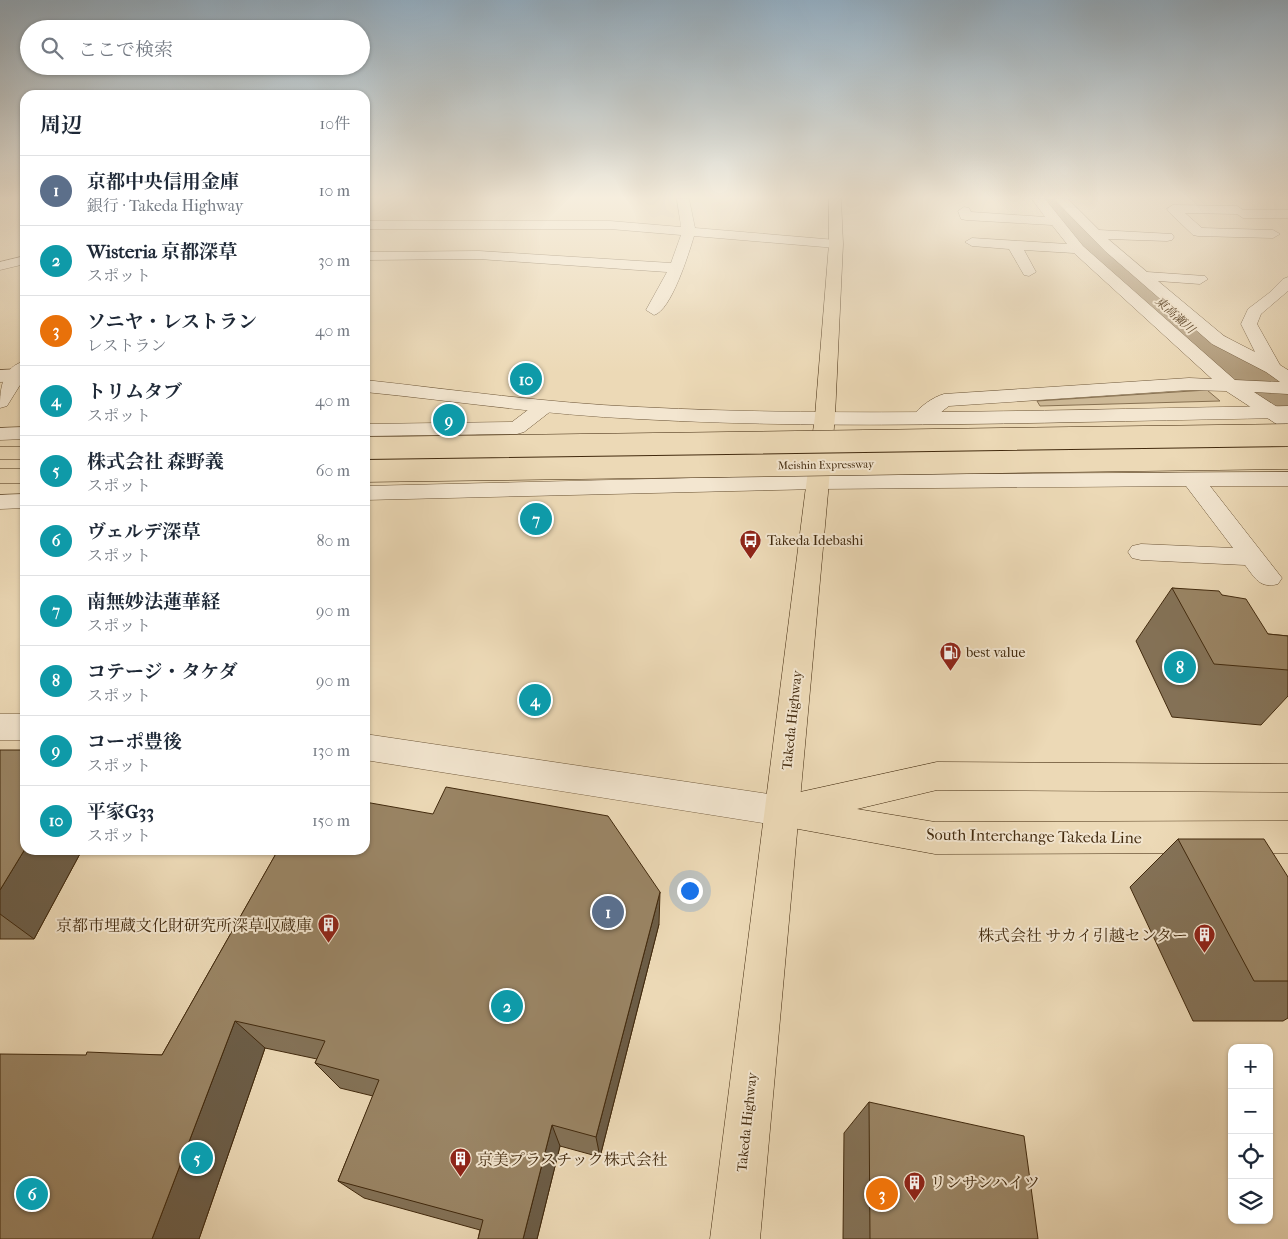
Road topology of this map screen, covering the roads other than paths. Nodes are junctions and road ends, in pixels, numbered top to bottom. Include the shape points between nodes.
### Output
1 (493, 257) edge
2 (681, 257) edge
3 (835, 257) edge
4 (1020, 257) edge
5 (1088, 257) edge
6 (1121, 257) edge
7 (20, 261) edge
8 (0, 266) edge
9 (677, 268) junction
10 (1028, 272) dead end
11 (1144, 276) junction
12 (1200, 279) dead end
13 (1288, 282) edge
14 (1122, 287) junction
15 (1157, 287) junction
16 (654, 310) dead end
17 (1273, 368) junction
18 (16, 373) edge
19 (1288, 379) edge
20 (1228, 384) junction
21 (370, 387) edge
22 (1288, 388) edge
23 (0, 402) edge
24 (544, 407) junction
25 (1283, 415) edge
26 (825, 416) junction
27 (923, 416) junction
28 (370, 430) edge
29 (0, 434) edge
30 (20, 434) edge
31 (1288, 435) edge
32 (370, 448) edge
33 (0, 453) edge
34 (20, 453) edge
35 (1288, 458) edge
36 (370, 471) edge
37 (0, 476) edge
38 (20, 476) edge
39 (1288, 479) edge
40 (1193, 480) junction
41 (818, 482) junction
42 (370, 493) edge
43 (20, 501) edge
44 (0, 502) edge
45 (1161, 530) dead end
46 (1141, 552) dead end
47 (1177, 553) junction
48 (1253, 557) junction
49 (1269, 578) dead end
50 (0, 727) edge
51 (20, 727) edge
52 (370, 748) edge
53 (1288, 778) edge
54 (782, 811) junction
55 (1288, 837) edge
56 (735, 1239) edge

1 - 9 street
2 - 9 street
3 - 26 main road, Takeda Highway
4 - 10 street
5 - 14 street
6 - 11 street
7 - 8 street
9 - 16 street
11 - 12 street
11 - 15 street
13 - 17 street via 1254,312 1249,324
14 - 15 street
14 - 20 street
15 - 17 street via 1218,340
17 - 19 street
18 - 23 street
20 - 22 street
20 - 25 street
20 - 27 street via 944,400
21 - 24 street
24 - 26 street via 674,415
24 - 28 street via 517,428
25 - 27 street
26 - 27 street
26 - 41 main road, Takeda Highway
29 - 30 street
31 - 32 main road, Meishin Expressway, bridge
33 - 34 main road
35 - 36 main road, Meishin Expressway, bridge
37 - 38 main road
39 - 40 street
40 - 41 street
40 - 48 street
41 - 42 street
41 - 54 main road, Takeda Highway
43 - 44 street
45 - 47 street
46 - 47 street
47 - 48 street
48 - 49 street
50 - 51 street
52 - 54 street
53 - 54 main road via 937,776
54 - 55 main road, South Interchange Takeda Line via 936,838
54 - 56 main road, Takeda Highway

